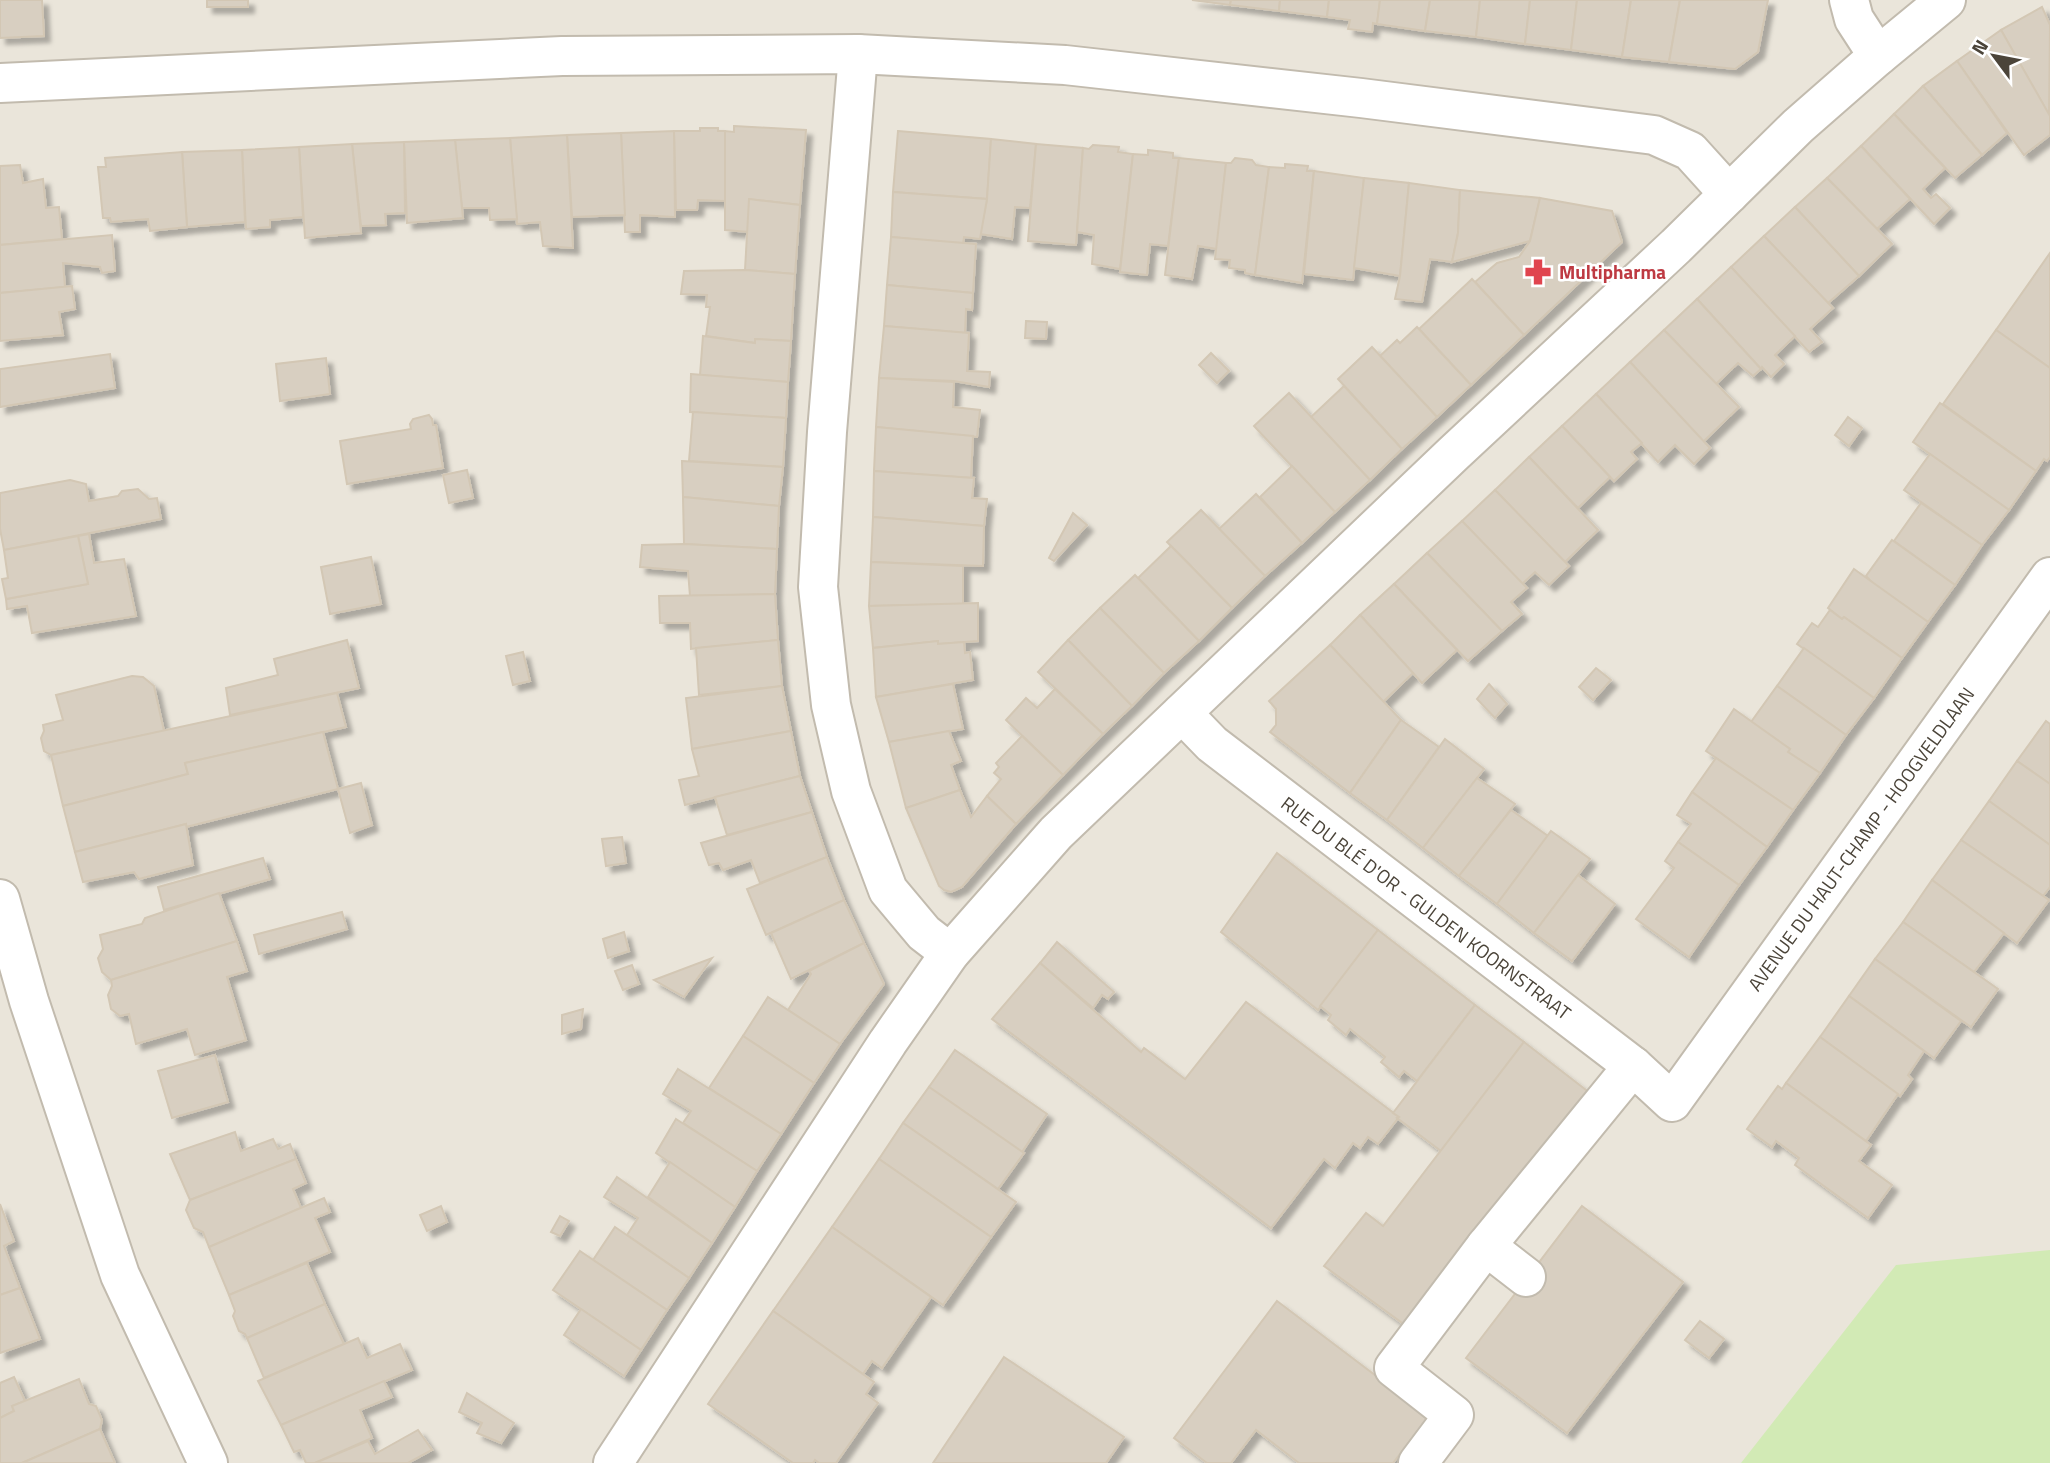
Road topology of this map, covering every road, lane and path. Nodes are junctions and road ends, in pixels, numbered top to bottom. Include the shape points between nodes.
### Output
1 (1849, 0) edge
2 (1947, 0) edge
3 (858, 54) junction
4 (1878, 56) junction
5 (0, 83) edge
6 (1729, 194) junction
7 (2050, 577) edge
8 (1182, 713) junction
9 (0, 899) edge
10 (950, 954) junction
11 (1633, 1066) junction
12 (1672, 1102) joint
13 (1486, 1246) junction
14 (1526, 1277) dead end
15 (208, 1463) edge
16 (613, 1463) edge
17 (1418, 1463) edge

1 - 4 street via 1854,19
2 - 4 street
3 - 5 street via 562,56
3 - 6 street via 1065,65 1654,135 1690,151
3 - 10 street via 818,587 831,705 851,791 888,890 924,933
4 - 6 street
6 - 8 street
7 - 12 street, AVENUE DU HAUT-CHAMP - HOOGVELDLAAN
8 - 10 street via 1056,833
8 - 11 street, RUE DU BLÉ D'OR - GULDEN KOORNSTRAAT via 1212,744
9 - 15 street via 29,1002 120,1275
10 - 16 street
11 - 12 street, RUE DU BLÉ D'OR - GULDEN KOORNSTRAAT
11 - 13 street
13 - 14 street
13 - 17 street via 1394,1368 1454,1415

